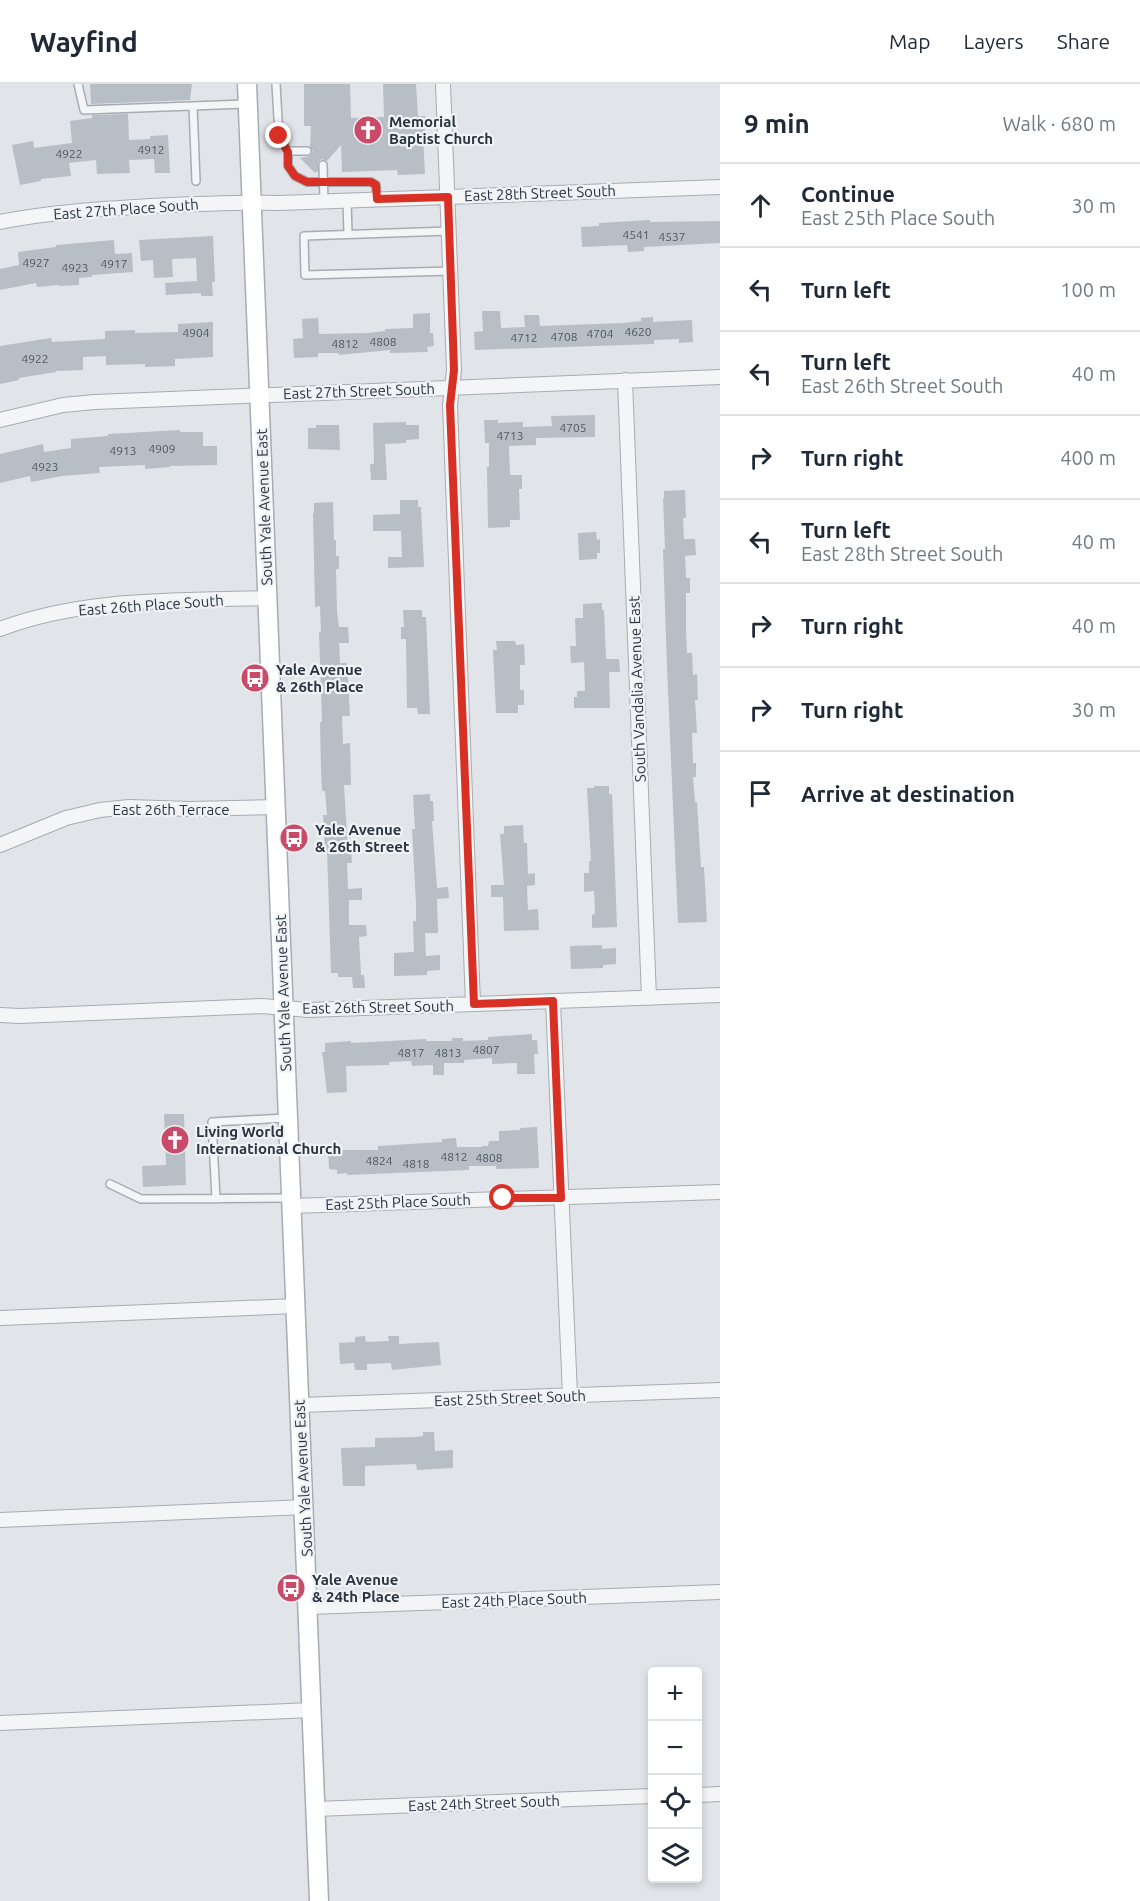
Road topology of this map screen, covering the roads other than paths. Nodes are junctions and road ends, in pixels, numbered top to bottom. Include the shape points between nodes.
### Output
1 (78, 84) edge
2 (247, 84) edge
3 (276, 84) edge
4 (443, 84) edge
5 (248, 104) junction
6 (193, 106) junction
7 (307, 151) dead end
8 (288, 152) junction
9 (323, 165) dead end
10 (196, 181) dead end
11 (324, 183) junction
12 (720, 187) edge
13 (448, 197) junction
14 (377, 199) junction
15 (347, 201) junction
16 (324, 202) junction
17 (252, 203) junction
18 (0, 222) edge
19 (449, 231) junction
20 (348, 234) junction
21 (451, 270) junction
22 (720, 377) edge
23 (625, 380) junction
24 (452, 388) junction
25 (259, 394) junction
26 (0, 420) edge
27 (268, 598) junction
28 (0, 629) edge
29 (276, 807) junction
30 (0, 845) edge
31 (720, 995) edge
32 (650, 998) junction
33 (553, 1001) junction
34 (474, 1004) junction
35 (284, 1008) junction
36 (0, 1015) edge
37 (288, 1118) junction
38 (110, 1184) dead end
39 (720, 1192) edge
40 (561, 1198) junction
41 (216, 1199) junction
42 (291, 1202) junction
43 (296, 1306) junction
44 (0, 1318) edge
45 (720, 1390) edge
46 (570, 1395) junction
47 (300, 1405) junction
48 (305, 1507) junction
49 (0, 1521) edge
50 (720, 1592) edge
51 (309, 1607) junction
52 (312, 1710) junction
53 (0, 1723) edge
54 (720, 1794) edge
55 (702, 1795) edge
56 (648, 1797) edge
57 (316, 1809) junction
58 (320, 1901) edge

1 - 6 lane via 84,110
2 - 5 main road, South Yale Avenue East
3 - 8 lane via 279,136
4 - 13 street
5 - 6 lane
5 - 17 main road, South Yale Avenue East
6 - 10 lane
7 - 8 lane
8 - 11 lane via 288,166 295,176 307,182
9 - 11 lane
11 - 14 lane via 371,182 376,185
11 - 16 lane
12 - 13 street, East 28th Street South
13 - 14 street, East 28th Street South
13 - 19 street
14 - 15 street, East 28th Street South
15 - 16 street, East 28th Street South
15 - 20 lane
16 - 17 street, East 28th Street South
17 - 18 street, East 27th Place South via 87,209
17 - 25 main road, South Yale Avenue East
19 - 20 lane
19 - 21 street
20 - 21 lane via 304,236 305,275
21 - 24 street
22 - 23 street, East 27th Street South
23 - 24 street, East 27th Street South
23 - 32 street, South Vandalia Avenue East
24 - 25 street, East 27th Street South
24 - 34 street
25 - 26 street, East 27th Street South via 63,405
25 - 27 main road, South Yale Avenue East
27 - 28 street, East 26th Place South via 105,605 64,611
27 - 29 main road, South Yale Avenue East
29 - 30 street, East 26th Terrace via 100,810 66,818
29 - 35 main road, South Yale Avenue East
31 - 32 street, East 26th Street South
32 - 33 street, East 26th Street South
33 - 34 street, East 26th Street South
33 - 40 street
34 - 35 street, East 26th Street South
35 - 36 street, East 26th Street South
35 - 37 main road, South Yale Avenue East
37 - 41 lane via 212,1122
37 - 42 main road, South Yale Avenue East
38 - 41 lane via 141,1199
39 - 40 street, East 25th Place South
40 - 42 street, East 25th Place South
40 - 46 street
41 - 42 lane
42 - 43 main road, South Yale Avenue East
43 - 44 street
43 - 47 main road, South Yale Avenue East
45 - 46 street, East 25th Street South
46 - 47 street, East 25th Street South
47 - 48 main road, South Yale Avenue East
48 - 49 street
48 - 51 main road, South Yale Avenue East
50 - 51 street, East 24th Place South
51 - 52 main road, South Yale Avenue East
52 - 53 street
52 - 57 main road, South Yale Avenue East
54 - 55 street
56 - 57 street, East 24th Street South
57 - 58 main road, South Yale Avenue East

